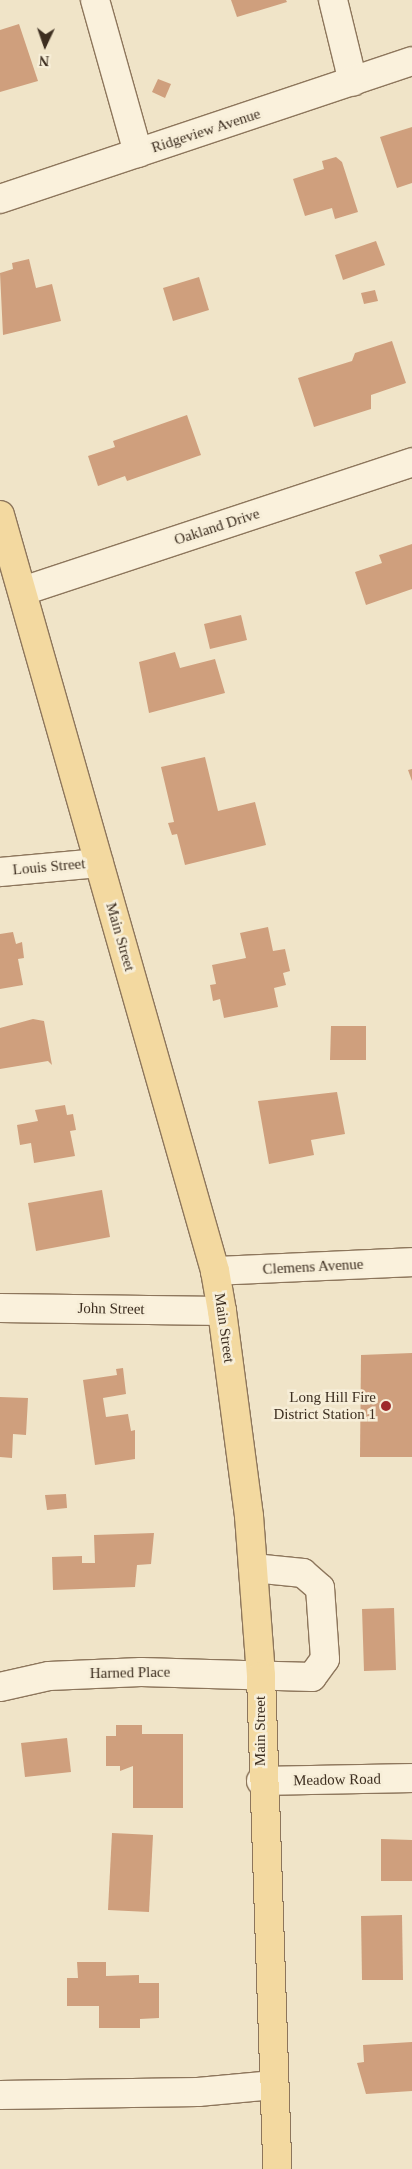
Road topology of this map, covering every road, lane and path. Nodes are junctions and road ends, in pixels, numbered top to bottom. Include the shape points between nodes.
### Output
1 (95, 0) edge
2 (333, 0) edge
3 (412, 61) edge
4 (354, 82) junction
5 (138, 153) junction
6 (0, 199) edge
7 (412, 462) edge
8 (0, 515) edge
9 (23, 591) junction
10 (99, 863) junction
11 (0, 872) edge
12 (412, 1262) edge
13 (215, 1271) junction
14 (0, 1308) edge
15 (222, 1311) junction
16 (253, 1568) junction
17 (261, 1676) junction
18 (0, 1687) edge
19 (412, 1778) edge
20 (261, 1781) junction
21 (274, 2085) junction
22 (0, 2095) edge
23 (277, 2169) edge

1 - 5 street
2 - 4 street
3 - 4 street, Ridgeview Avenue
4 - 5 street, Ridgeview Avenue
5 - 6 street, Ridgeview Avenue
7 - 9 street, Oakland Drive
8 - 9 main road, Main Street
9 - 10 main road, Main Street
10 - 11 street, Louis Street
10 - 13 main road, Main Street
12 - 13 street, Clemens Avenue
13 - 15 main road, Main Street
14 - 15 street, John Street
15 - 16 main road, Main Street
16 - 17 main road, Main Street
16 - 17 street, Harned Place via 303,1573 320,1588 325,1659 312,1677
17 - 18 street, Harned Place via 141,1672 48,1676
17 - 20 main road, Main Street
19 - 20 street, Meadow Road
20 - 21 main road, Main Street
21 - 22 street via 198,2092
21 - 23 main road, Main Street

